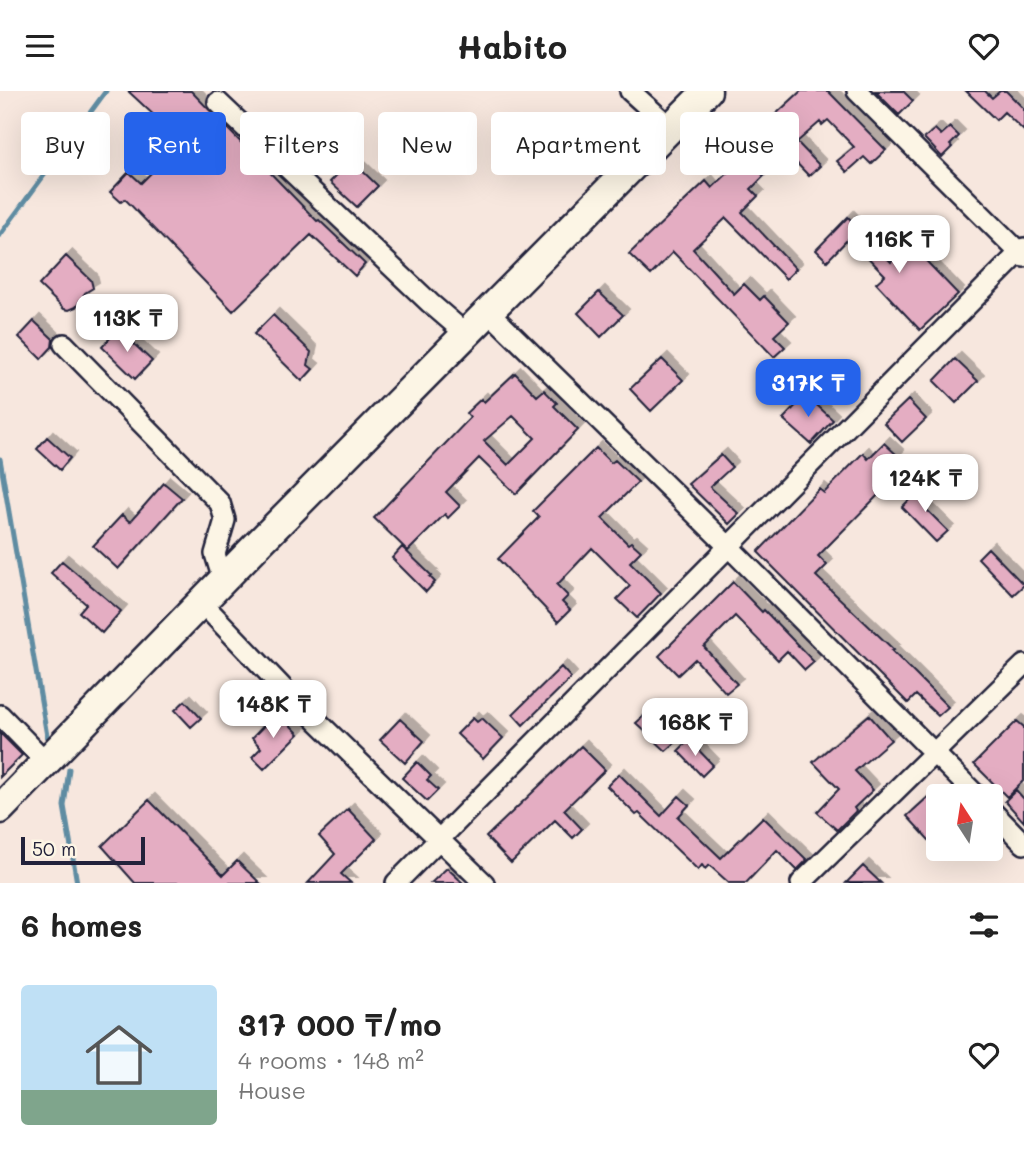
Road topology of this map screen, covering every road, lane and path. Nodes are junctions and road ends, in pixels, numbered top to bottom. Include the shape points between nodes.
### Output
1 (630, 91) edge
2 (707, 91) edge
3 (857, 91) edge
4 (218, 102) dead end
5 (670, 127) junction
6 (1022, 253) edge
7 (488, 310) junction
8 (466, 334) junction
9 (64, 345) dead end
10 (729, 547) junction
11 (223, 580) junction
12 (202, 603) junction
13 (1024, 665) edge
14 (0, 715) edge
15 (933, 753) junction
16 (46, 762) junction
17 (965, 784) edge
18 (0, 809) edge
19 (1003, 822) edge
20 (439, 839) junction
21 (1024, 844) edge
22 (396, 883) edge
23 (484, 883) edge
24 (801, 883) edge

1 - 5 street
2 - 5 main road
3 - 6 street
4 - 8 street
5 - 7 main road
6 - 10 street
7 - 8 main road
7 - 10 street
8 - 11 main road
9 - 11 street via 220,503 225,520 215,554
10 - 15 street
10 - 20 street
11 - 12 main road
12 - 16 main road
12 - 20 street
13 - 15 street
14 - 16 street
15 - 17 street
15 - 24 street
16 - 18 main road
19 - 21 street
20 - 22 street
20 - 23 street

